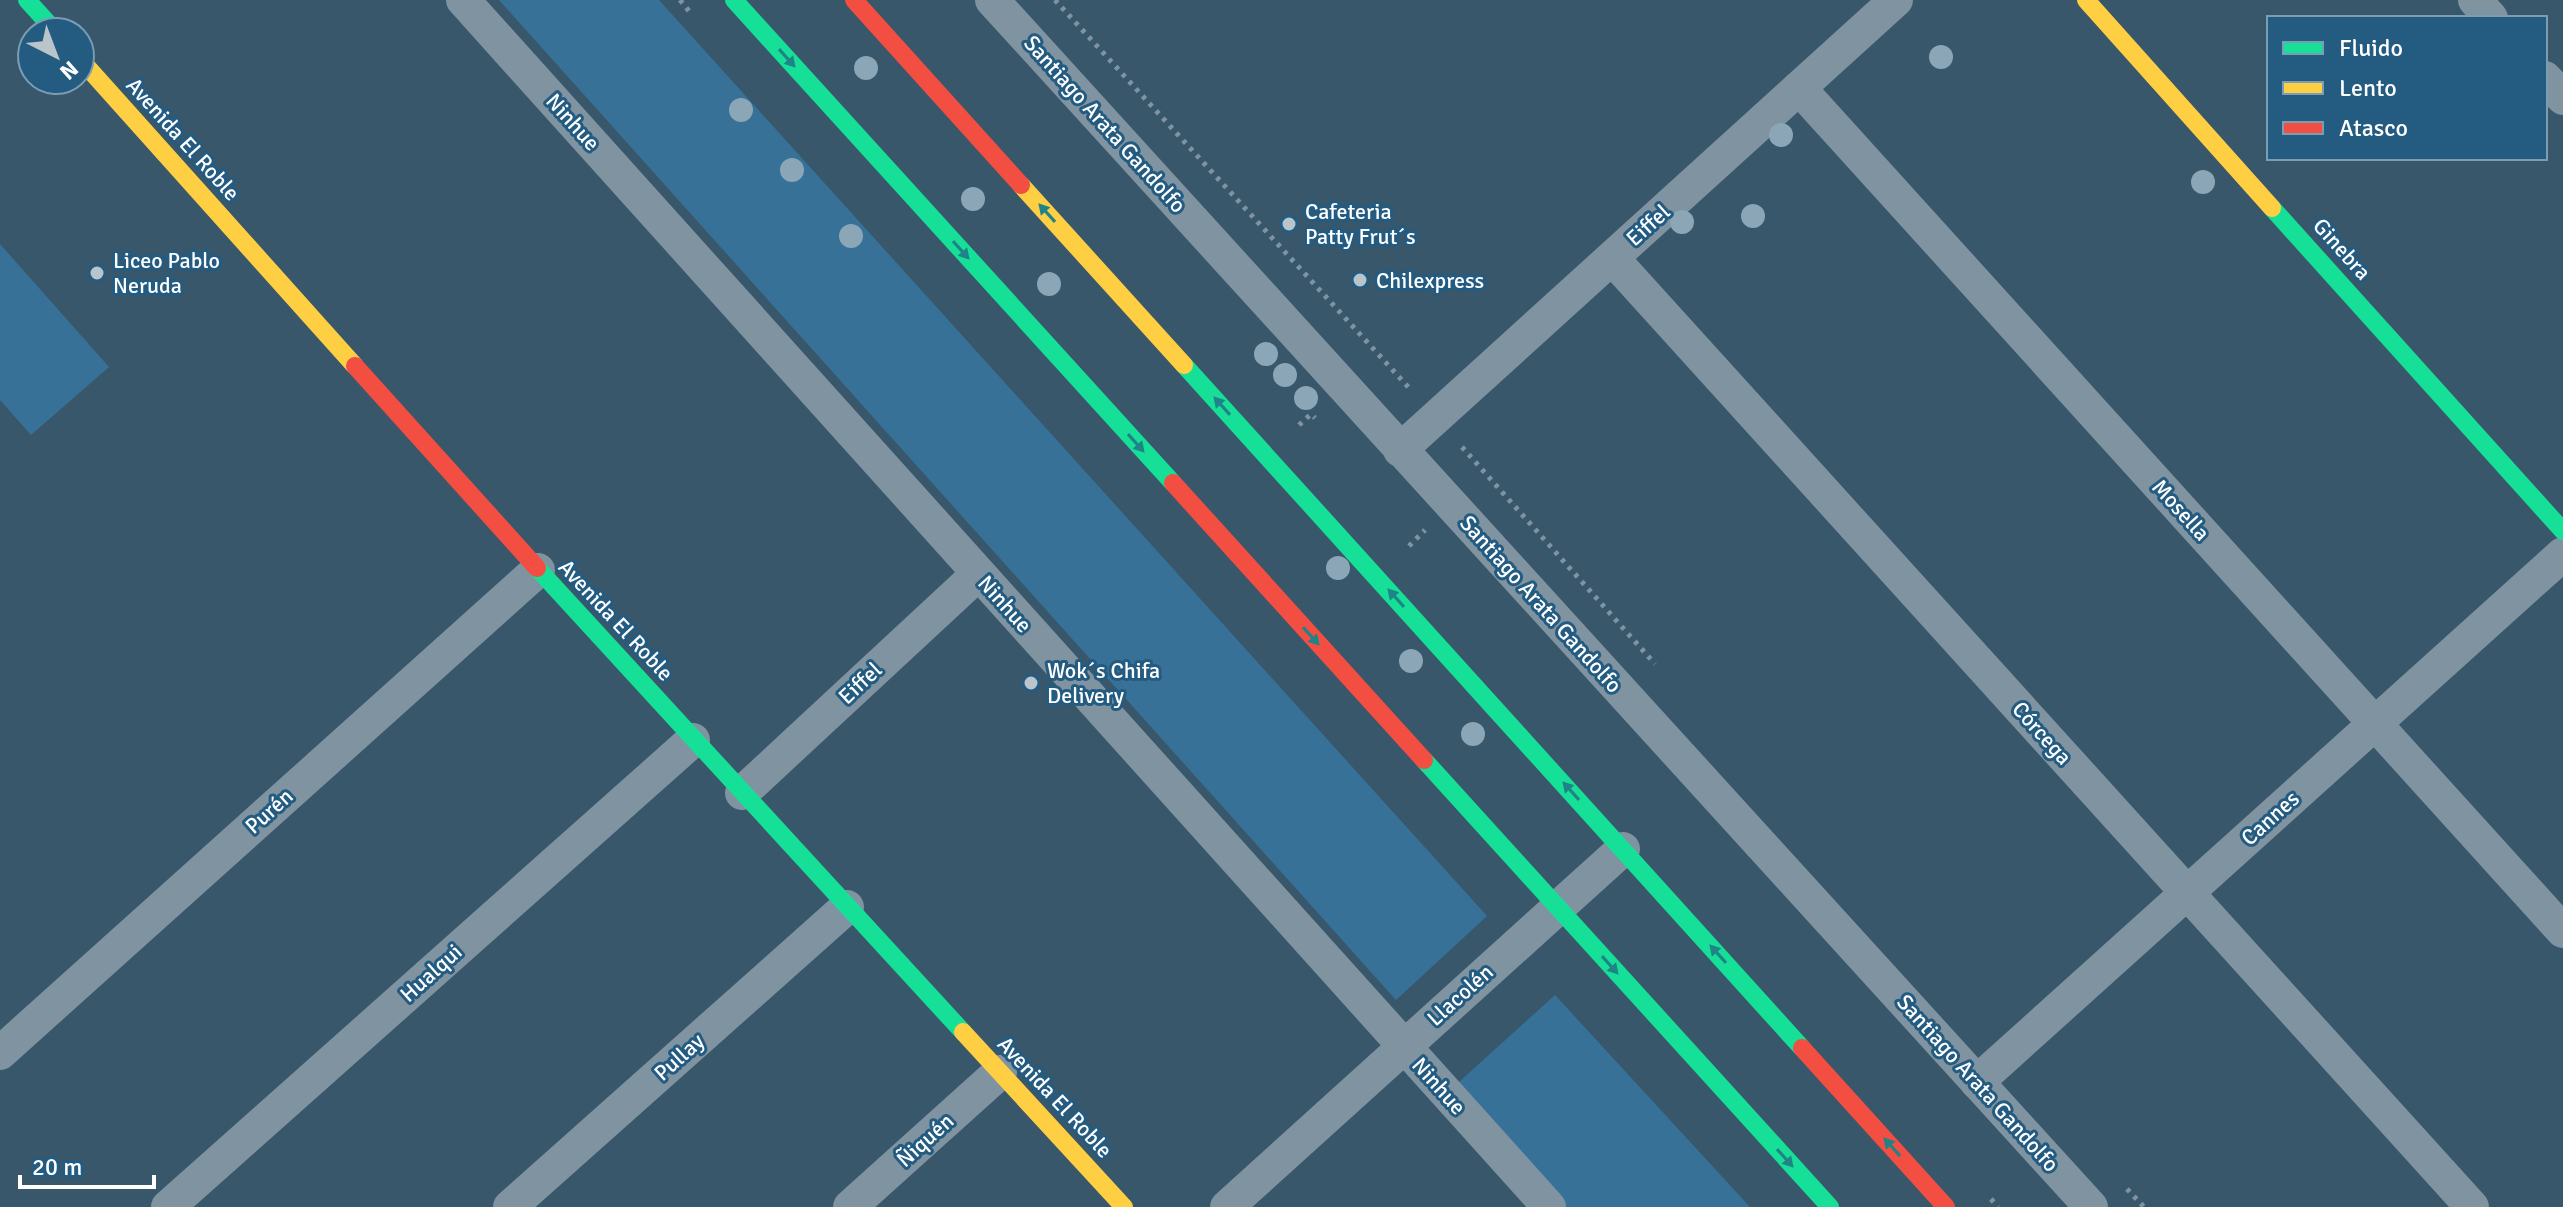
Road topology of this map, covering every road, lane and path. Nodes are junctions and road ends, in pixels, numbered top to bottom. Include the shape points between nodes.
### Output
1 (27, 0) edge
2 (463, 0) edge
3 (734, 0) edge
4 (854, 0) edge
5 (992, 0) edge
6 (1896, 0) edge
7 (2086, 0) edge
8 (2475, 0) edge
9 (42, 16) edge
10 (2489, 16) edge
11 (96, 77) edge
12 (2547, 80) edge
13 (1799, 88) junction
14 (2563, 98) edge
15 (1612, 258) junction
16 (1400, 450) junction
17 (2563, 531) edge
18 (2563, 554) edge
19 (538, 570) junction
20 (978, 574) junction
21 (2374, 723) junction
22 (693, 740) junction
23 (742, 793) junction
24 (1623, 849) junction
25 (2187, 892) junction
26 (847, 907) junction
27 (1558, 908) junction
28 (2563, 931) edge
29 (1403, 1047) junction
30 (0, 1053) edge
31 (1000, 1072) junction
32 (1977, 1082) junction
33 (168, 1207) edge
34 (510, 1207) edge
35 (850, 1207) edge
36 (1124, 1207) edge
37 (1227, 1207) edge
38 (1549, 1207) edge
39 (1830, 1207) edge
40 (1946, 1207) edge
41 (2091, 1207) edge
42 (2472, 1207) edge

1 - 9 main road
2 - 20 street, Ninhue
3 -> 27 main road
24 -> 4 main road
5 - 16 street, Santiago Arata Gandolfo
6 - 13 street, Eiffel
7 - 17 main road, Ginebra
8 - 10 street
11 - 19 main road, Avenida El Roble
12 - 14 street
13 - 15 street, Eiffel
13 - 21 street, Mosella
15 - 16 street, Eiffel
15 - 25 street, Córcega
16 - 32 street, Santiago Arata Gandolfo
18 - 21 street, Cannes
19 - 22 main road, Avenida El Roble
19 - 30 street, Purén
20 - 23 street, Eiffel
20 - 29 street, Ninhue
21 - 25 street, Cannes
21 - 28 street, Mosella
22 - 23 main road, Avenida El Roble
22 - 33 street, Hualqui
23 - 26 main road, Avenida El Roble
24 - 27 street, Llacolén
40 -> 24 main road
25 - 32 street, Cannes
25 - 42 street, Córcega
26 - 31 main road, Avenida El Roble
26 - 34 street, Pullay
27 - 29 street, Llacolén
27 -> 39 main road
29 - 37 street, Llacolén
29 - 38 street, Ninhue
31 - 35 street, Ñiquén
31 - 36 main road, Avenida El Roble
32 - 41 street, Santiago Arata Gandolfo

